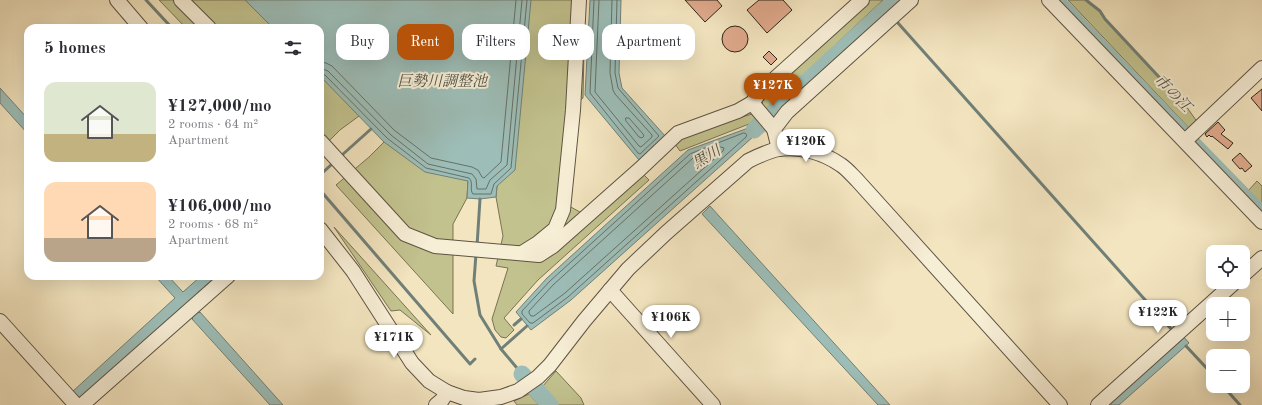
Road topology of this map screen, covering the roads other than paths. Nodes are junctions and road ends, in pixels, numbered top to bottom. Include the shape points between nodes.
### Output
1 (117, 0) edge
2 (181, 0) edge
3 (579, 0) edge
4 (862, 0) edge
5 (911, 0) edge
6 (1049, 0) edge
7 (138, 24) edge
8 (205, 24) edge
9 (1262, 68) edge
10 (752, 103) junction
11 (774, 129) junction
12 (1185, 141) junction
13 (324, 144) edge
14 (779, 149) junction
15 (1262, 222) edge
16 (324, 234) edge
17 (522, 253) junction
18 (1262, 258) edge
19 (1250, 269) edge
20 (224, 280) edge
21 (1227, 289) edge
22 (610, 290) junction
23 (0, 321) edge
24 (447, 392) junction
25 (75, 402) edge
26 (436, 405) edge
27 (713, 405) edge
28 (1060, 405) edge
29 (1098, 405) edge

1 - 7 street
2 - 8 street
3 - 17 street via 573,110 563,210 554,229
4 - 10 street via 843,12 760,92
5 - 11 street via 787,112
6 - 12 street
9 - 12 street
10 - 11 street
10 - 17 street via 738,111 678,133 553,246 538,255
11 - 14 street
12 - 15 street
13 - 17 street via 405,234 435,246
14 - 22 street via 748,161 666,233
14 - 28 street via 812,151 842,166
16 - 24 street via 353,271 412,363 429,381
18 - 19 street
20 - 25 street
21 - 29 street
22 - 24 street via 550,365 518,391 501,397 479,400
22 - 27 street
23 - 25 street
24 - 26 street

